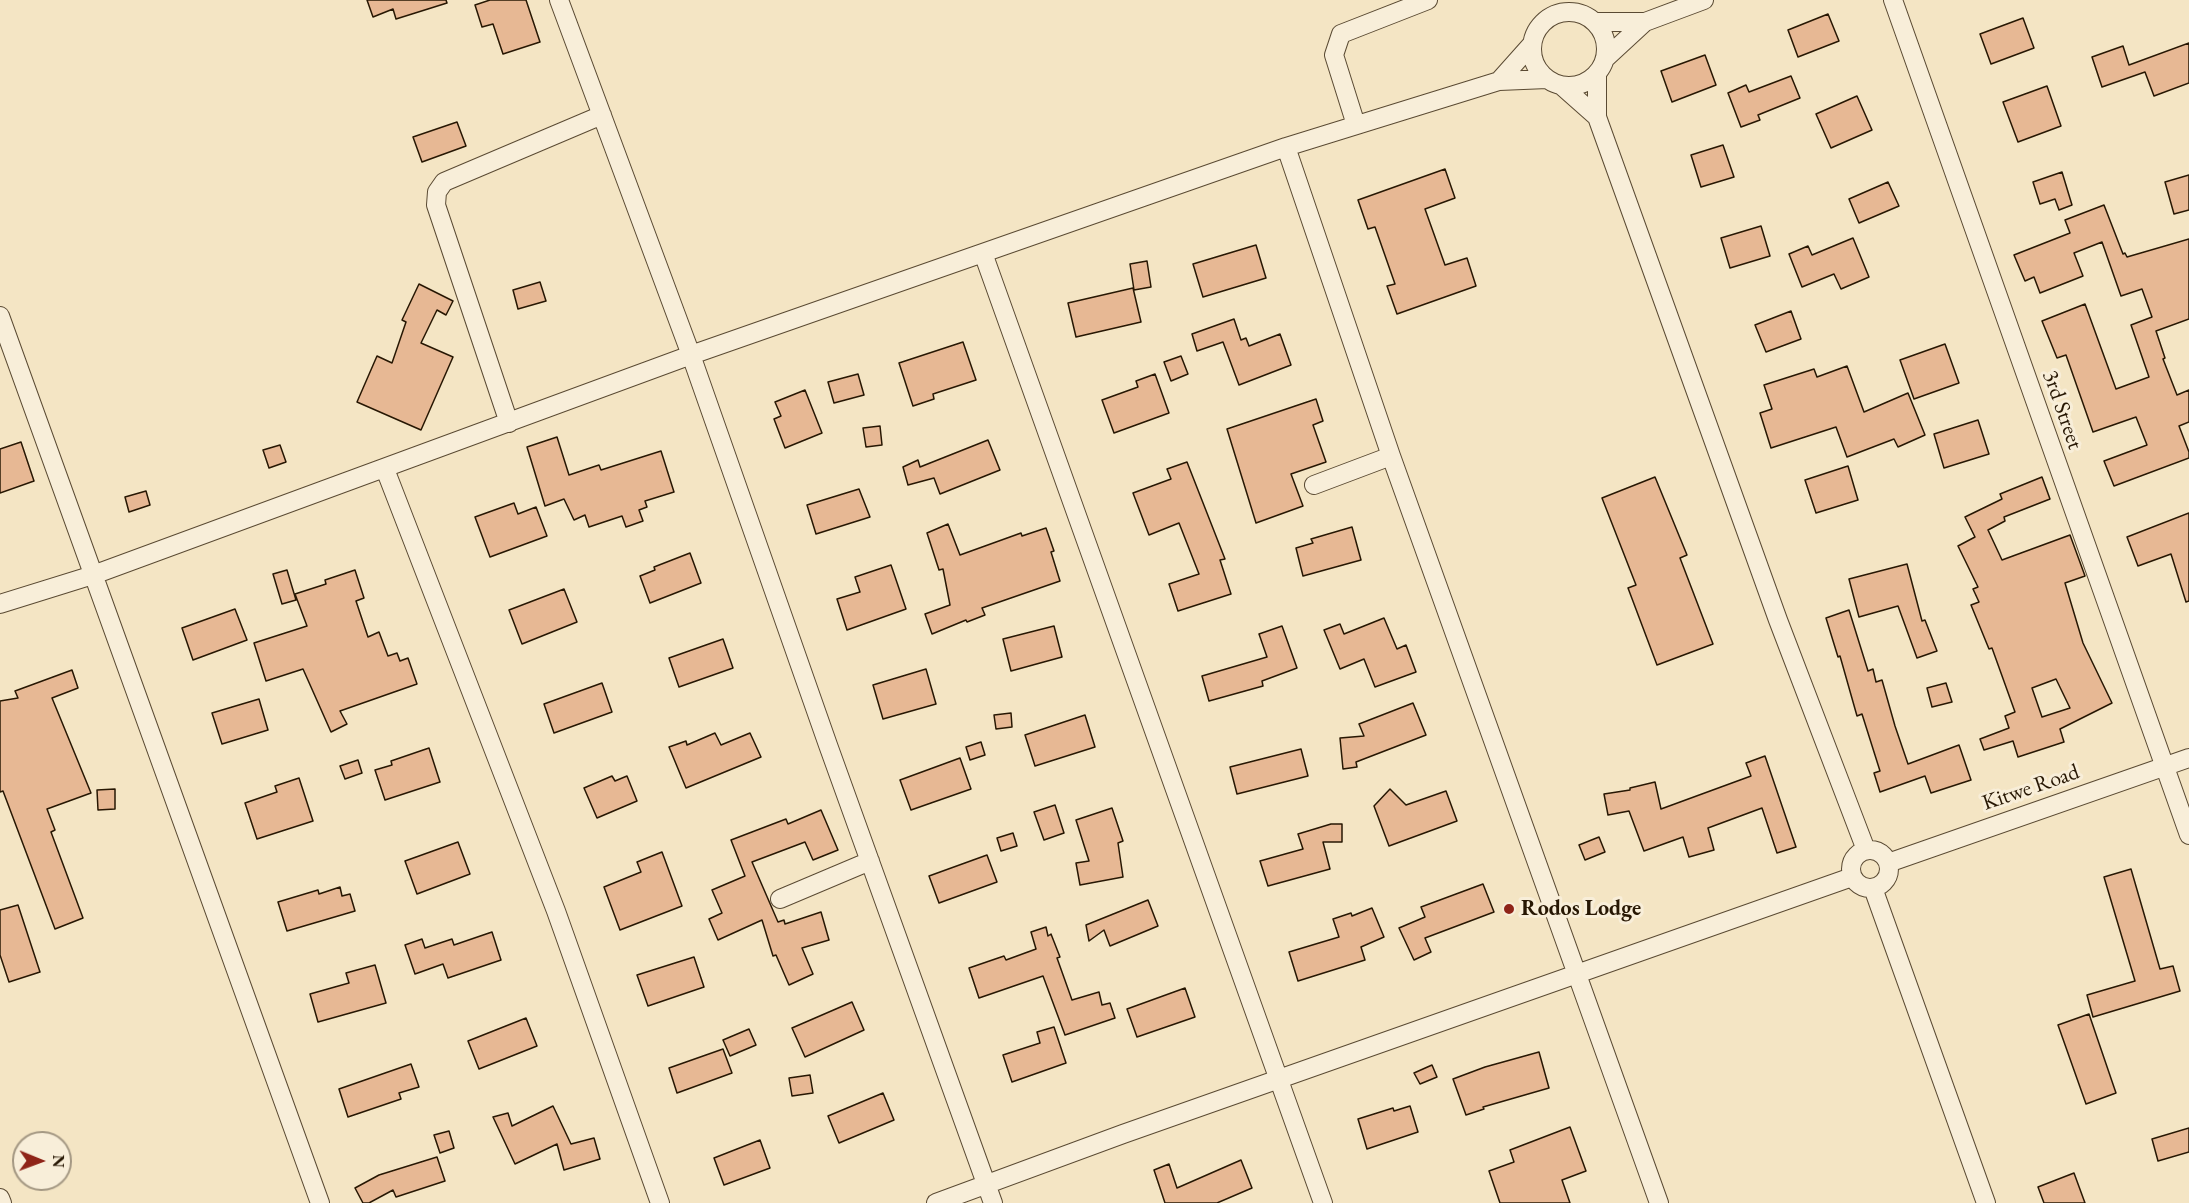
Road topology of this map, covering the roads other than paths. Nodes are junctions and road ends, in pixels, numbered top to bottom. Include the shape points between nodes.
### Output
1 (559, 0) edge
2 (1428, 0) edge
3 (1704, 0) edge
4 (1893, 0) edge
5 (1549, 8) edge
6 (1595, 22) junction
7 (1645, 22) junction
8 (1532, 44) junction
9 (1601, 66) junction
10 (1499, 81) junction
11 (1555, 82) junction
12 (602, 115) junction
13 (1598, 117) junction
14 (1356, 125) junction
15 (1286, 147) junction
16 (983, 253) junction
17 (0, 316) edge
18 (691, 355) junction
19 (509, 423) junction
20 (1391, 456) junction
21 (385, 469) junction
22 (1314, 485) dead end
23 (93, 575) junction
24 (0, 604) edge
25 (2189, 758) edge
26 (2164, 766) junction
27 (2189, 835) edge
28 (1866, 850) junction
29 (870, 861) junction
30 (1888, 863) junction
31 (1852, 877) junction
32 (1873, 888) junction
33 (780, 899) dead end
34 (1577, 976) junction
35 (1278, 1080) junction
36 (987, 1185) junction
37 (0, 1198) edge
38 (2, 1203) edge
39 (320, 1203) edge
40 (660, 1203) edge
41 (936, 1203) edge
42 (993, 1203) edge
43 (1323, 1203) edge
44 (1659, 1203) edge
45 (1986, 1203) edge

1 - 12 street
2 - 14 street via 1341,34 1334,55
3 - 7 street
4 - 26 street, 3rd Street
5 - 6 street via 1585,15
5 - 8 street
6 - 7 street
6 - 9 street via 1606,45
7 - 9 street
8 - 10 street
8 - 11 street via 1535,63
9 - 11 street via 1587,82 1575,86
9 - 13 street
10 - 11 street
10 - 14 street
11 - 13 street
12 - 18 street
12 - 19 street via 444,182 437,192 436,205
13 - 28 street via 1778,620
14 - 15 street
15 - 16 street
15 - 20 street
16 - 18 street
16 - 35 street
17 - 23 street
18 - 19 street
18 - 29 street
19 - 21 street
20 - 22 street
20 - 34 street
21 - 23 street
21 - 40 street via 556,911
23 - 24 street
23 - 39 street
25 - 26 street, Kitwe Road
26 - 27 street, 3rd Street
26 - 30 street, Kitwe Road
28 - 30 street via 1879,852
28 - 31 street via 1854,857
29 - 33 street
29 - 36 street
30 - 32 street via 1884,881
31 - 32 street via 1865,888
31 - 34 street
32 - 45 street
34 - 35 street
34 - 44 street
35 - 36 street
35 - 43 street
36 - 41 street
36 - 42 street
37 - 38 street

